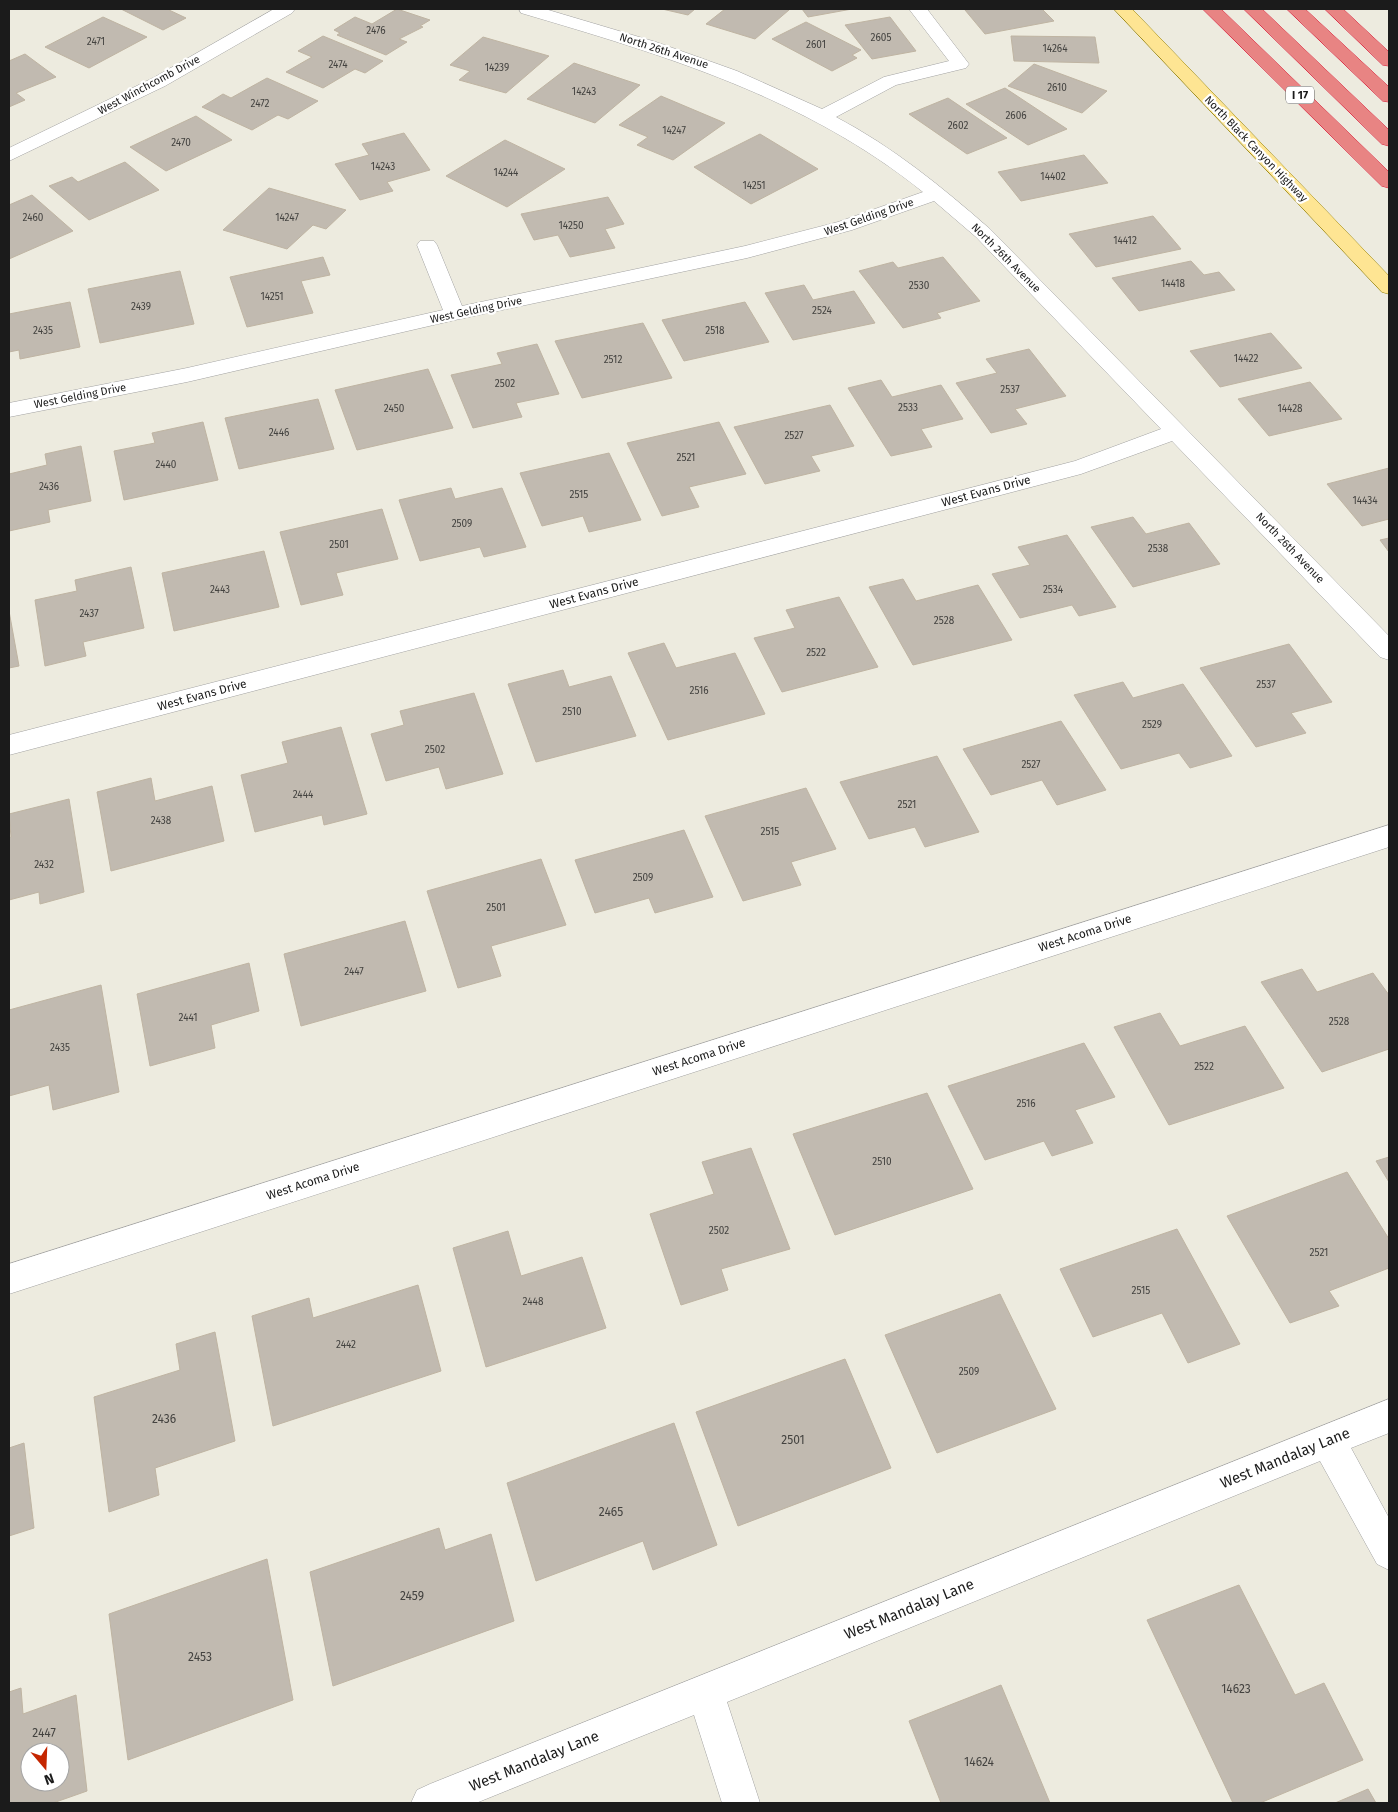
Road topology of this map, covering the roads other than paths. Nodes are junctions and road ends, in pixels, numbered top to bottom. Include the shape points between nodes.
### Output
1 (286, 9) edge
2 (526, 9) edge
3 (918, 9) edge
4 (1123, 9) edge
5 (1212, 9) edge
6 (1252, 9) edge
7 (1295, 9) edge
8 (1332, 9) edge
9 (575, 15) edge
10 (1389, 61) edge
11 (1389, 97) edge
12 (823, 116) junction
13 (1389, 140) edge
14 (9, 155) edge
15 (1389, 182) edge
16 (938, 193) junction
17 (427, 245) dead end
18 (1389, 288) edge
19 (455, 314) junction
20 (9, 410) edge
21 (1175, 430) junction
22 (1389, 652) edge
23 (9, 745) edge
24 (1389, 836) edge
25 (9, 1279) edge
26 (1389, 1416) edge
27 (1328, 1441) junction
28 (1389, 1552) edge
29 (705, 1691) junction
30 (430, 1803) edge
31 (741, 1803) edge

1 - 14 street, West Winchcomb Drive via 159,82
2 - 9 street, North 26th Avenue
3 - 12 street via 960,64 890,81
4 - 18 main road, North Black Canyon Highway
5 - 15 highway, I 17
6 - 13 highway
7 - 11 highway
8 - 10 highway
9 - 12 street, North 26th Avenue via 751,82
12 - 16 street, North 26th Avenue
16 - 19 street, West Gelding Drive via 797,240
16 - 21 street, North 26th Avenue via 982,233
17 - 19 street
19 - 20 street, West Gelding Drive via 187,375
21 - 22 street, North 26th Avenue
21 - 23 street, West Evans Drive via 1149,443 1081,467
24 - 25 street, West Acoma Drive
26 - 27 street, West Mandalay Lane
27 - 28 street
27 - 29 street, West Mandalay Lane
29 - 30 street, West Mandalay Lane
29 - 31 street

